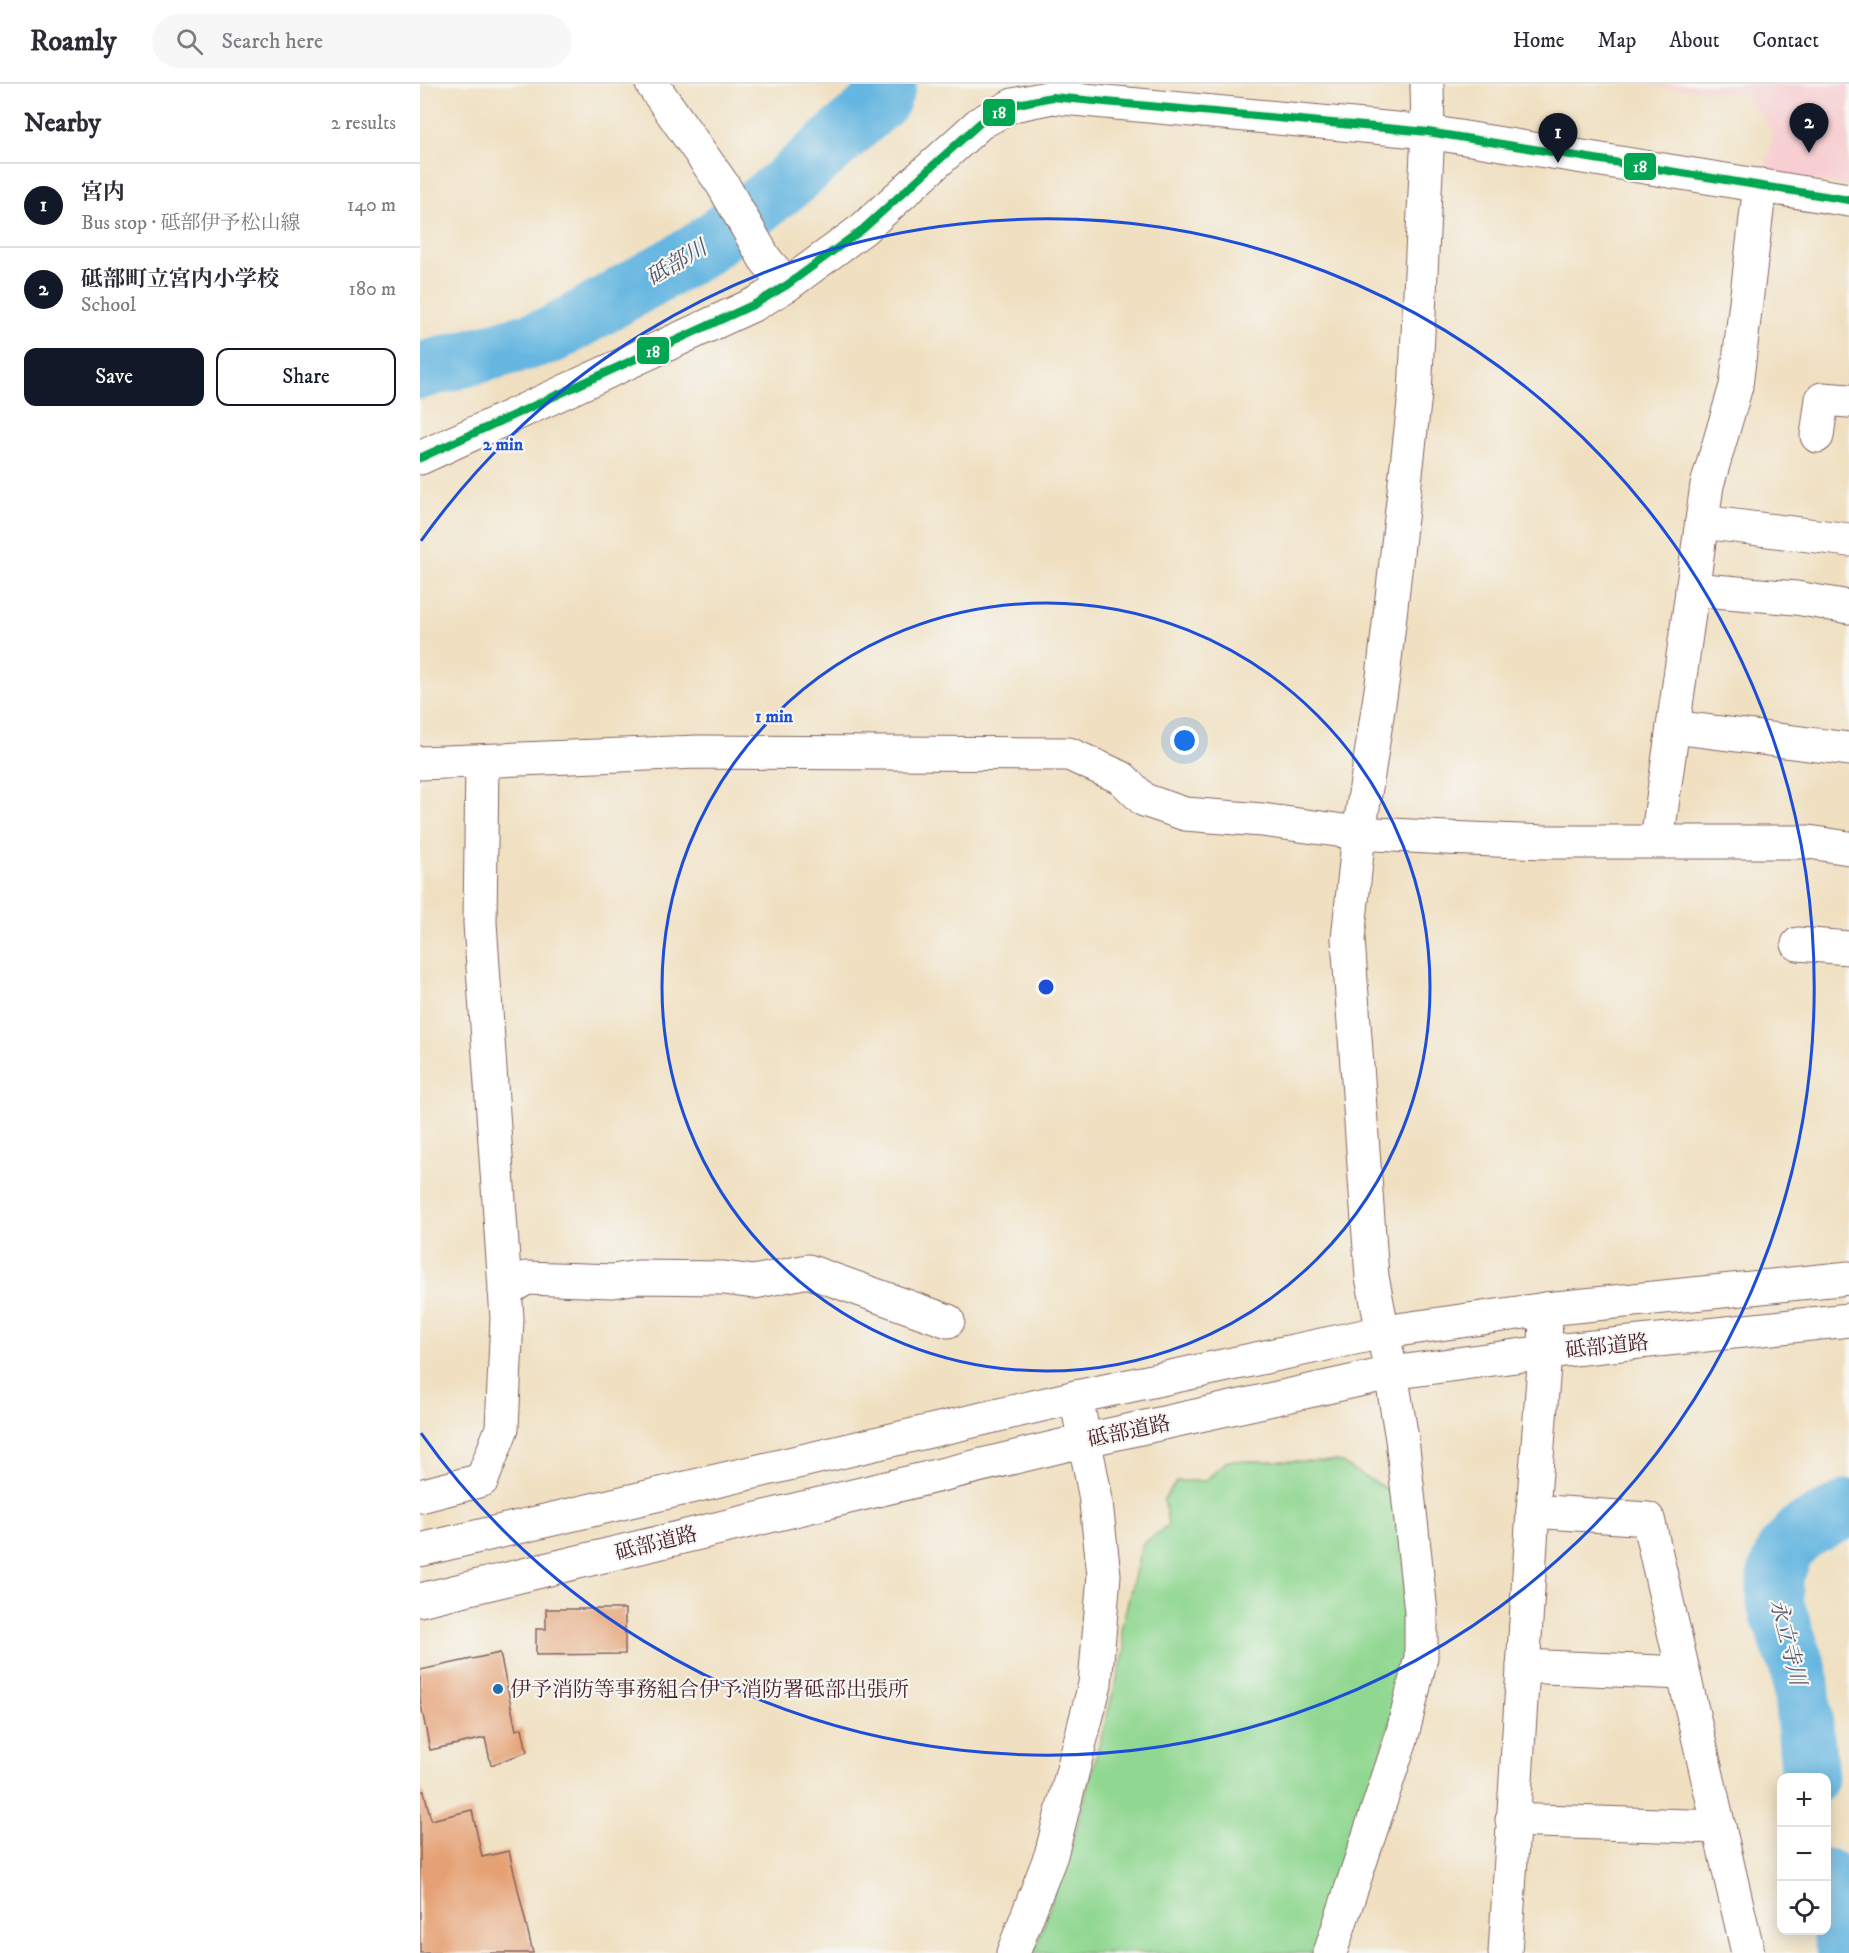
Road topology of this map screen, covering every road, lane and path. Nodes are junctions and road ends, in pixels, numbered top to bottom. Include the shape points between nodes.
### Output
1 (652, 84) edge
2 (1427, 84) edge
3 (1428, 132) junction
4 (1760, 185) junction
5 (1849, 200) edge
6 (787, 285) junction
7 (1849, 401) edge
8 (1817, 436) dead end
9 (420, 459) edge
10 (1702, 522) junction
11 (1849, 540) edge
12 (1692, 589) junction
13 (1849, 607) edge
14 (1673, 727) junction
15 (1849, 749) edge
16 (482, 761) junction
17 (420, 763) edge
18 (1359, 833) junction
19 (1657, 841) junction
20 (1849, 848) edge
21 (1798, 944) dead end
22 (1849, 948) edge
23 (1849, 1278) edge
24 (505, 1291) junction
25 (1546, 1309) junction
26 (1849, 1320) edge
27 (948, 1321) dead end
28 (1383, 1332) junction
29 (1545, 1352) junction
30 (1391, 1373) junction
31 (1076, 1397) junction
32 (1086, 1440) junction
33 (420, 1496) edge
34 (1533, 1511) junction
35 (420, 1550) edge
36 (420, 1600) edge
37 (1523, 1666) junction
38 (1683, 1673) junction
39 (1512, 1820) junction
40 (1719, 1827) junction
41 (1013, 1953) edge
42 (1330, 1953) edge
43 (1505, 1953) edge
44 (1748, 1953) edge

1 - 6 main road via 723,184 765,259
2 - 3 main road
3 - 4 main road
3 - 6 main road via 1052,97 1013,105 980,123 863,229
3 - 18 main road via 1415,394 1383,676
4 - 5 main road
4 - 10 main road via 1737,386 1707,485
6 - 9 main road via 755,304
7 - 8 main road via 1822,399
10 - 11 main road
10 - 12 main road
12 - 13 main road
12 - 14 main road
14 - 15 main road
14 - 19 main road
16 - 17 main road
16 - 18 main road via 698,752 1069,754 1122,778 1144,800 1185,814
16 - 24 main road via 480,923
18 - 19 main road via 1545,842
18 - 28 main road via 1348,939 1372,1277
19 - 20 main road via 1809,842
21 - 22 main road
23 - 25 main road, 砥部道路
24 - 27 main road via 526,1278 724,1278 754,1282 808,1271
24 - 33 main road via 502,1428 482,1480
25 - 28 main road, 砥部道路
25 - 29 main road
26 - 29 main road, 砥部道路
28 - 30 main road
28 - 31 main road, 砥部道路
29 - 30 main road, 砥部道路
29 - 34 main road
30 - 32 main road, 砥部道路
30 - 42 main road via 1421,1612 1421,1657 1402,1736
31 - 32 main road
31 - 35 main road, 砥部道路
32 - 36 main road, 砥部道路
32 - 41 main road via 1104,1575 1095,1684 1051,1855
34 - 37 main road
34 - 38 main road via 1648,1519
37 - 38 main road
37 - 39 main road
38 - 40 main road
39 - 40 main road
39 - 43 main road
40 - 44 main road

